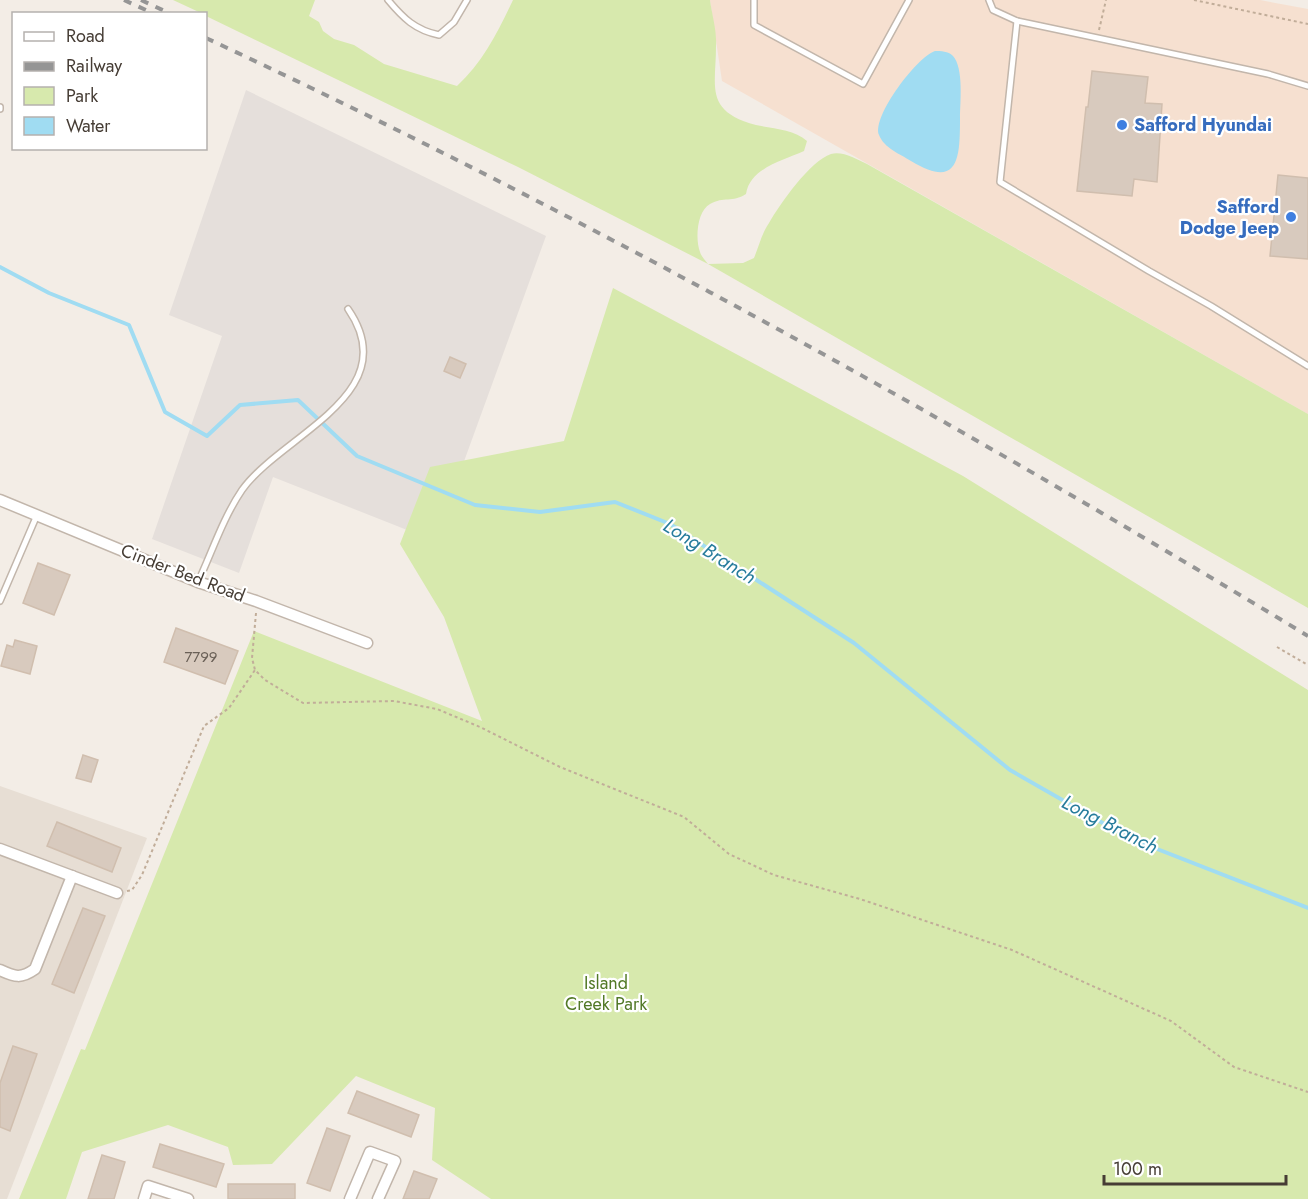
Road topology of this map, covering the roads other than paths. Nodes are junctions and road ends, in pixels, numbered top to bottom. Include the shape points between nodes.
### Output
1 (387, 0) edge
2 (467, 0) edge
3 (754, 0) edge
4 (909, 0) edge
5 (989, 0) edge
6 (1017, 21) junction
7 (1308, 86) edge
8 (348, 309) dead end
9 (1308, 366) edge
10 (0, 500) edge
11 (37, 515) junction
12 (198, 582) junction
13 (0, 601) edge
14 (367, 643) dead end
15 (0, 849) edge
16 (72, 876) junction
17 (117, 893) road end
18 (0, 970) edge
19 (144, 1199) edge
20 (188, 1199) edge
21 (350, 1199) edge
22 (378, 1199) edge

1 - 2 lane via 423,32 439,35 454,22
3 - 4 lane via 754,25 863,84
5 - 6 lane via 993,10
6 - 7 lane
6 - 9 lane via 1000,182
8 - 12 lane via 358,324 364,347 363,363 350,392 242,490
10 - 11 street, Cinder Bed Road
11 - 12 street, Cinder Bed Road
11 - 13 lane
12 - 14 street, Cinder Bed Road
15 - 16 street
16 - 17 street
16 - 18 street via 35,969 13,976
19 - 20 street via 148,1186
21 - 22 street via 370,1152 395,1161

